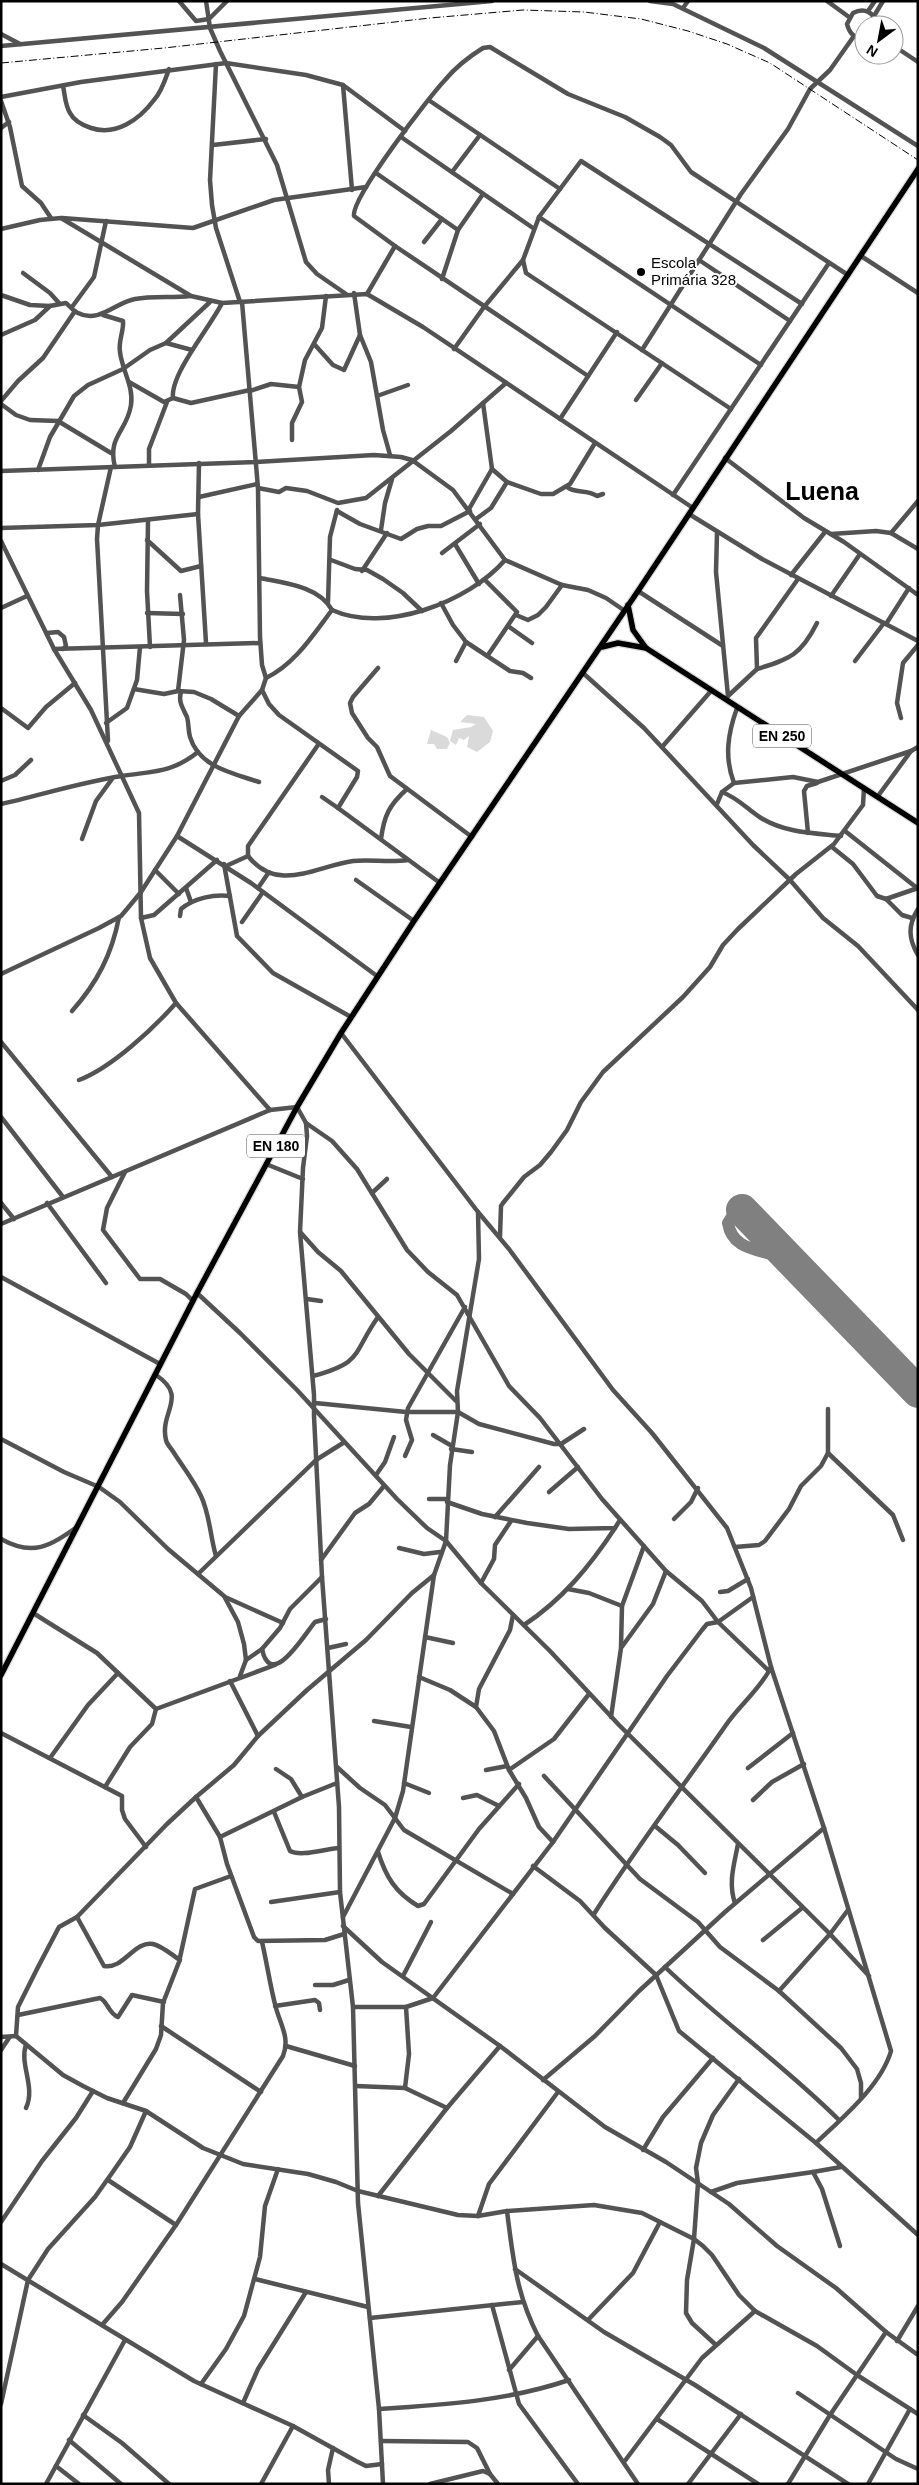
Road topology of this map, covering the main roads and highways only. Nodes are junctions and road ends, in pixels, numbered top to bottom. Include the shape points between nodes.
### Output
1 (918, 169) edge
2 (626, 608) junction
3 (600, 648) junction
4 (646, 648) junction
5 (918, 823) edge
6 (1, 1675) edge

1 - 2 main road
2 - 3 main road, EN 180
2 - 4 main road, EN 250 via 633,630
3 - 4 main road, EN 250 via 618,643
3 - 6 main road, EN 180 via 377,976 297,1107 197,1293
4 - 5 main road, EN 250

